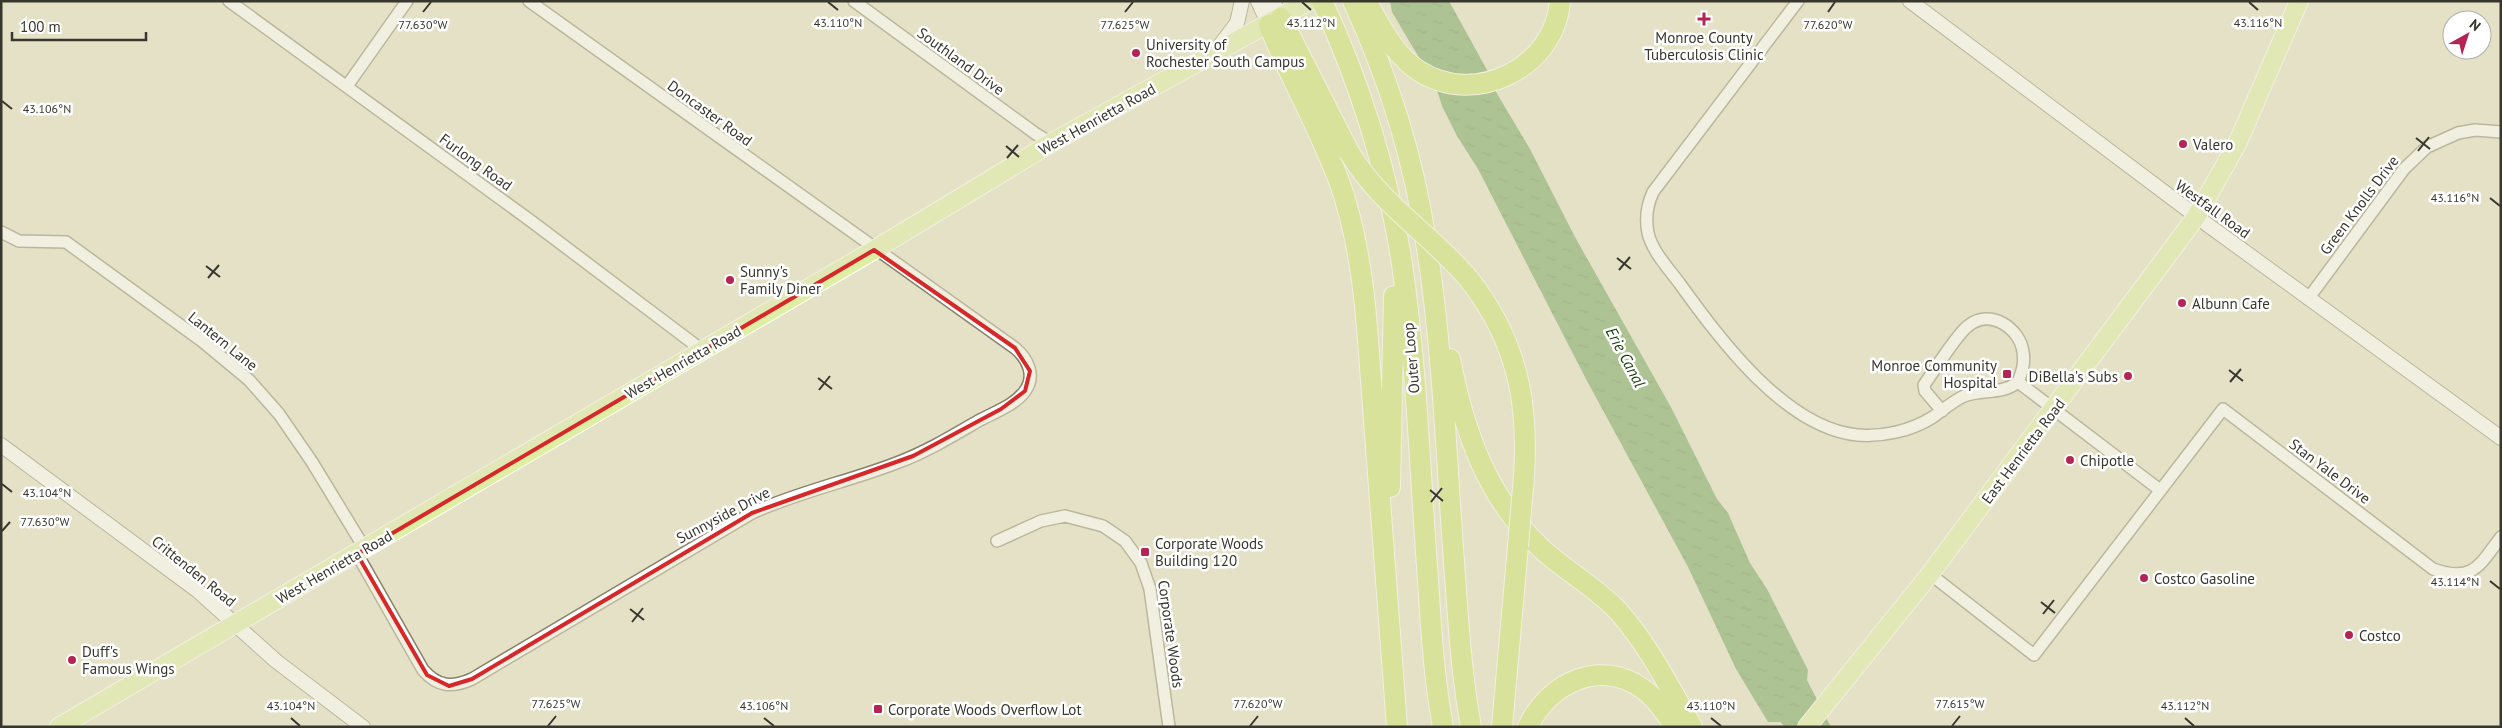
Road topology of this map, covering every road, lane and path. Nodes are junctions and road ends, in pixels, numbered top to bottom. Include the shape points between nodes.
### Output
1 (229, 1) edge
2 (407, 1) edge
3 (529, 1) edge
4 (854, 1) edge
5 (1242, 1) edge
6 (1258, 1) edge
7 (1309, 1) edge
8 (1322, 1) edge
9 (1353, 1) edge
10 (1366, 1) edge
11 (1560, 1) edge
12 (1798, 1) edge
13 (1910, 1) edge
14 (2299, 1) edge
15 (1279, 14) edge
16 (1207, 57) junction
17 (347, 86) junction
18 (2501, 132) edge
19 (1051, 143) junction
20 (1393, 216) junction
21 (2196, 216) junction
22 (1, 232) edge
23 (874, 250) junction
24 (1428, 257) junction
25 (2308, 298) junction
26 (702, 350) junction
27 (2018, 382) junction
28 (2054, 410) junction
29 (1942, 411) junction
30 (2501, 438) edge
31 (1, 445) edge
32 (2160, 490) junction
33 (2501, 537) edge
34 (997, 541) dead end
35 (361, 552) junction
36 (1930, 574) junction
37 (1389, 609) junction
38 (233, 625) junction
39 (60, 727) edge
40 (363, 727) edge
41 (1169, 727) edge
42 (1398, 727) edge
43 (1443, 727) edge
44 (1471, 727) edge
45 (1502, 727) edge
46 (1528, 727) edge
47 (1675, 727) edge
48 (1692, 727) edge
49 (1807, 727) edge

1 - 17 street, Furlong Road
2 - 17 street
3 - 23 street, Doncaster Road
4 - 19 street, Southland Drive
5 - 16 street via 1234,28
6 - 15 street
7 - 15 main road, West Henrietta Road
8 - 20 highway, Outer Loop via 1364,106
9 - 24 highway, Outer Loop via 1400,128 1420,208
10 - 11 highway via 1395,48 1424,74 1440,81 1482,84 1501,79 1534,58 1549,38
12 - 29 street via 1660,181 1648,203 1648,235 1658,254 1730,351 1777,395 1811,420 1856,434 1878,434 1917,426
13 - 21 street, Westfall Road
14 - 21 main road, East Henrietta Road via 2238,142
15 - 16 main road, West Henrietta Road
15 - 37 highway via 1334,168 1357,246 1366,310
15 - 45 highway, bridge via 1349,152 1380,194 1447,254 1468,278 1495,319 1519,383 1527,441
16 - 19 main road, West Henrietta Road
17 - 26 street, Furlong Road
18 - 25 street, Green Knolls Drive via 2475,130 2458,133 2440,139 2421,152 2404,169
19 - 23 main road, West Henrietta Road
20 - 37 highway via 1395,328
20 - 43 highway, Outer Loop via 1409,330 1431,626
21 - 25 street, Westfall Road
21 - 28 main road, East Henrietta Road
22 - 35 street, Lantern Lane via 19,241 66,242 202,341 249,380 279,414 312,462
23 - 26 main road, West Henrietta Road
23 - 35 street, Sunnyside Drive via 1021,353 1028,363 1030,377 1021,396 913,456 864,475 795,495 752,513 472,679 455,686 437,683 423,670
24 - 44 highway, Outer Loop via 1437,331 1458,627
24 - 48 highway via 1462,411 1489,481 1512,516 1535,542 1596,590 1626,621
25 - 30 street, Westfall Road
26 - 35 main road, West Henrietta Road
27 - 28 street
27 - 29 street via 2009,389 1964,396
27 - 29 street via 2024,352 2020,340 2012,329 1994,320 1980,320 1968,326 1924,385
28 - 32 street
28 - 36 main road, East Henrietta Road
31 - 38 street, Crittenden Road via 198,591
32 - 33 street, Stan Yale Drive via 2223,409 2433,569 2464,575 2476,568
32 - 36 street, Stan Yale Drive via 2034,655
34 - 41 street, Corporate Woods via 1041,521 1065,516 1103,526 1125,542 1141,563 1150,589
35 - 38 main road, West Henrietta Road
36 - 49 main road, East Henrietta Road
37 - 42 highway
38 - 39 main road, West Henrietta Road
38 - 40 street, Crittenden Road
46 - 47 highway via 1551,694 1573,681 1597,675 1621,678 1642,688

